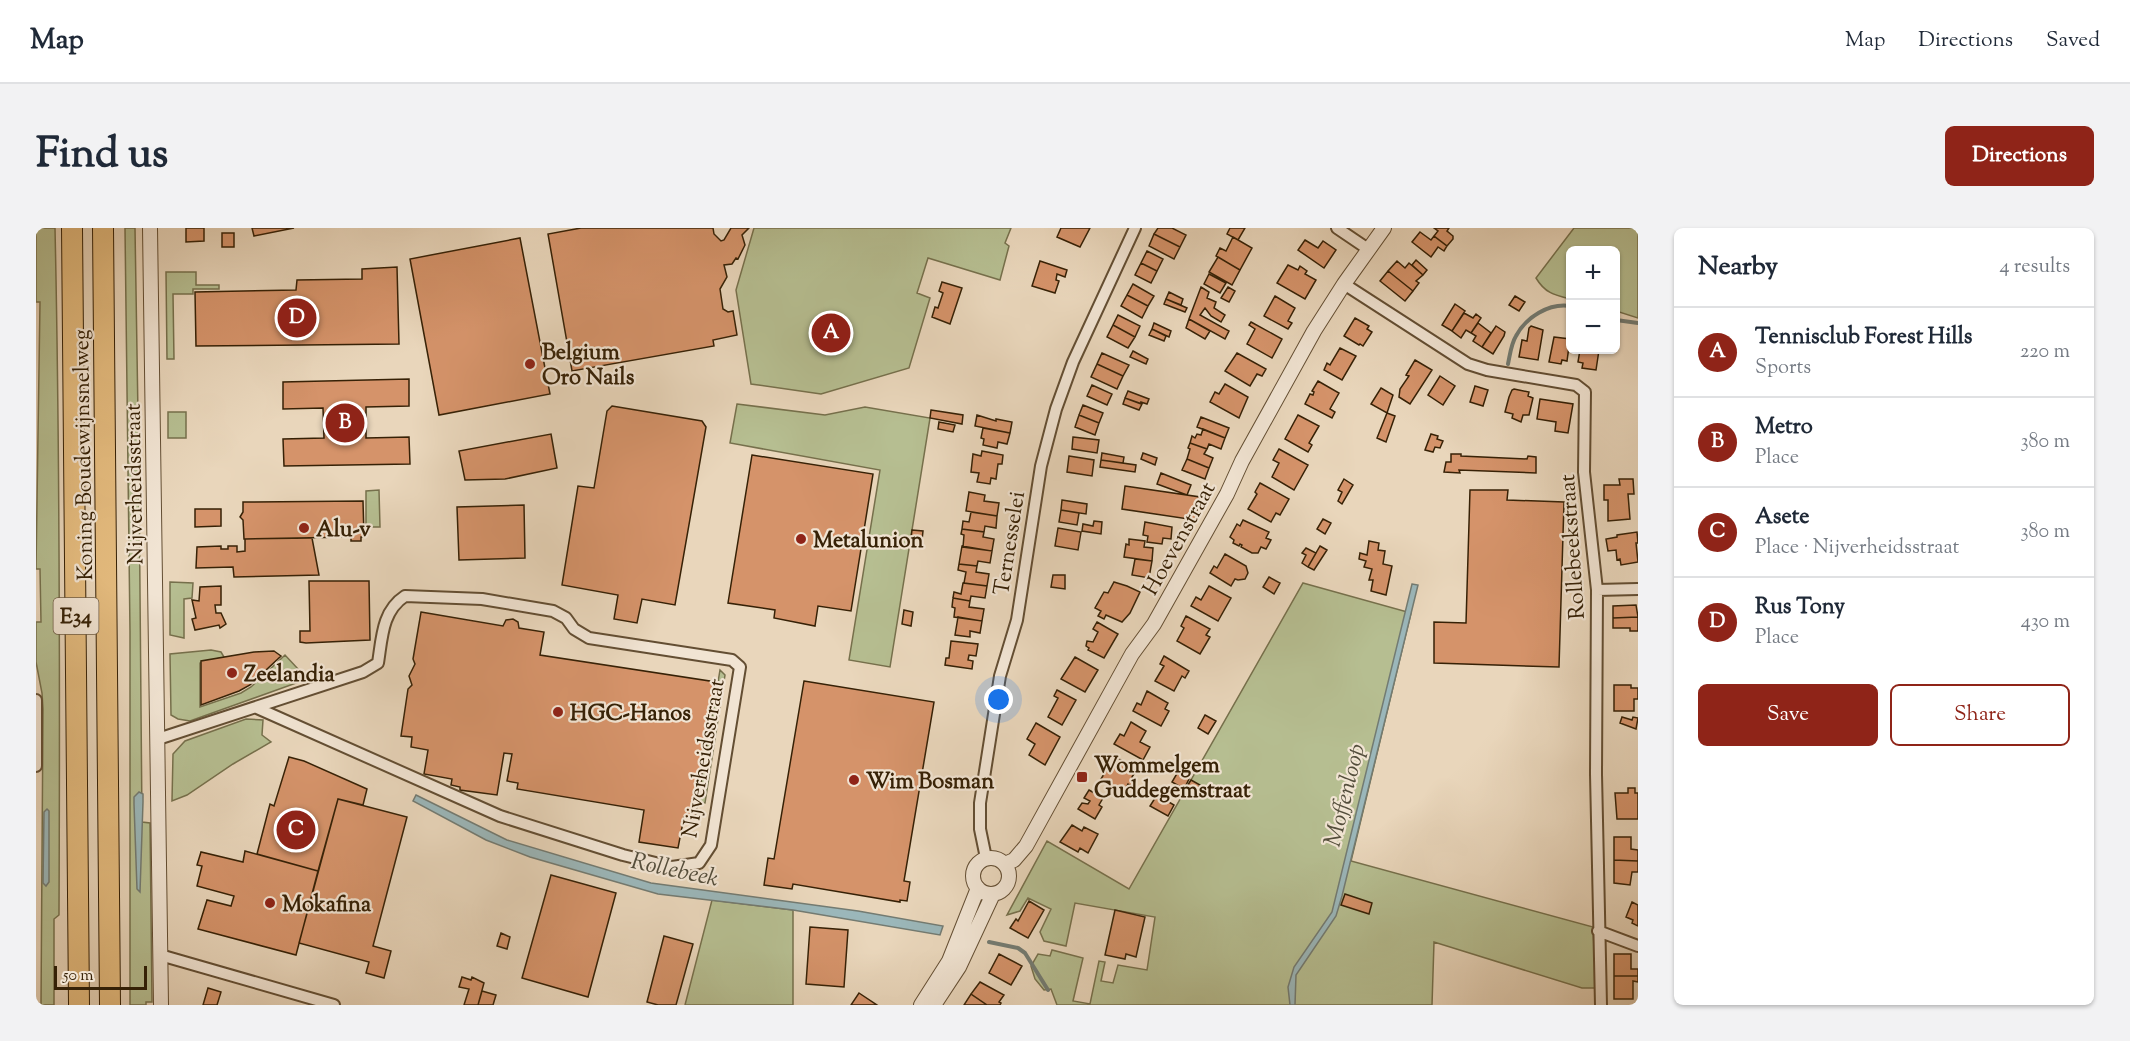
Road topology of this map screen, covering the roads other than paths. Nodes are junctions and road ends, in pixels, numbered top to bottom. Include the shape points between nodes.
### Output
1 (72, 228) edge
2 (103, 228) edge
3 (150, 228) edge
4 (1132, 228) edge
5 (1338, 228) edge
6 (1384, 228) edge
7 (1368, 249) junction
8 (1344, 284) junction
9 (1638, 588) edge
10 (1597, 590) junction
11 (36, 700) edge
12 (257, 708) junction
13 (158, 739) junction
14 (36, 766) edge
15 (986, 858) junction
16 (1005, 864) junction
17 (978, 888) junction
18 (993, 894) junction
19 (1598, 931) junction
20 (1638, 946) edge
21 (160, 955) junction
22 (79, 1005) edge
23 (110, 1005) edge
24 (161, 1005) edge
25 (334, 1005) edge
26 (921, 1005) edge
27 (934, 1005) edge
28 (1601, 1005) edge

1 - 22 highway, Koning Boudewijnsnelweg / E34
2 - 23 highway, Koning Boudewijnsnelweg / E34
3 - 13 street, Nijverheidsstraat
4 - 15 street, Ternesselei via 1069,372 1041,466 1017,620 1000,676 980,803
5 - 7 street
6 - 7 street, Hoevenstraat
7 - 8 street, Hoevenstraat
8 - 10 street, Rollebeekstraat via 1468,364 1584,389 1584,472
8 - 16 street, Hoevenstraat via 1314,330 1227,494 1154,624 1132,654 1026,846
9 - 10 street
10 - 19 street, Rollebeekstraat
11 - 14 street
12 - 12 street, Nijverheidsstraat via 363,672 378,663 387,615 405,596 482,599 553,611 589,638 732,660 740,667 711,845 699,862 672,867 501,816
12 - 13 street, Nijverheidsstraat
13 - 21 street, Nijverheidsstraat
15 - 16 street
15 - 17 street via 974,871
16 - 18 street via 1009,874 1007,885
17 - 18 street
17 - 26 street via 949,961
18 - 27 street via 958,967
19 - 20 street
19 - 28 street, Rollebeekstraat
21 - 24 street, Nijverheidsstraat
21 - 25 street

